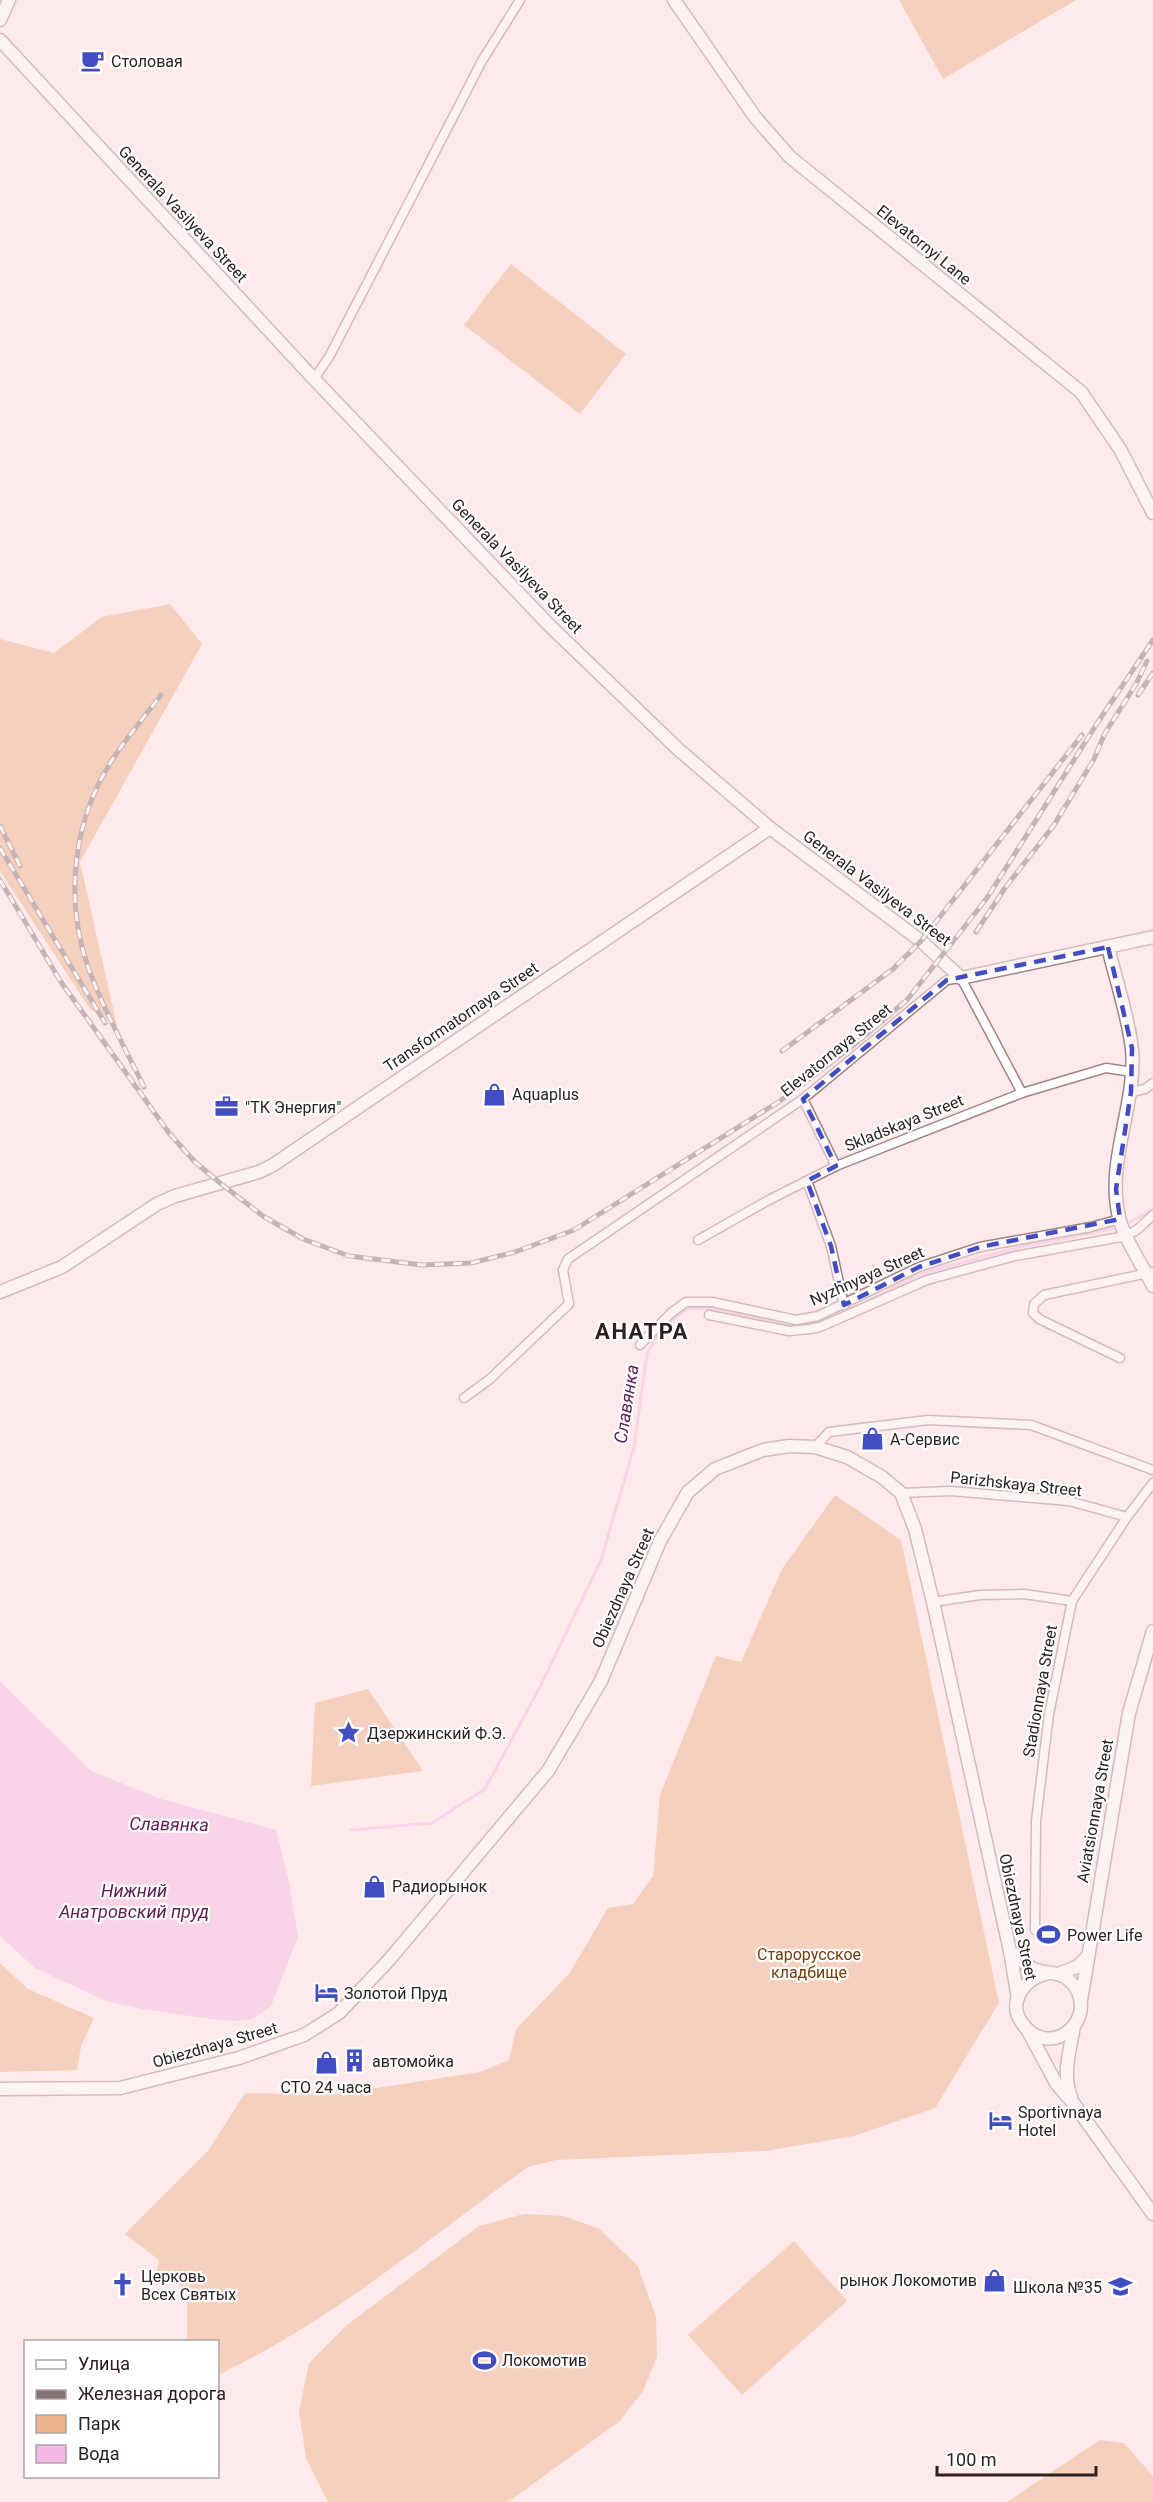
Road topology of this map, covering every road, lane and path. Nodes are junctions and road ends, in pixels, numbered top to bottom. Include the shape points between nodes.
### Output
1 (9, 0) edge
2 (520, 0) edge
3 (674, 0) edge
4 (0, 20) edge
5 (0, 40) edge
6 (314, 379) junction
7 (1153, 513) edge
8 (770, 828) junction
9 (1153, 937) edge
10 (1108, 947) junction
11 (961, 978) junction
12 (1132, 1072) junction
13 (1153, 1083) edge
14 (1131, 1092) junction
15 (1022, 1093) junction
16 (803, 1099) junction
17 (836, 1166) junction
18 (807, 1181) junction
19 (1153, 1215) edge
20 (1120, 1219) junction
21 (1126, 1236) junction
22 (698, 1240) dead end
23 (1151, 1277) edge
24 (0, 1292) edge
25 (844, 1305) junction
26 (709, 1315) dead end
27 (639, 1345) dead end
28 (1120, 1358) dead end
29 (464, 1398) dead end
30 (815, 1447) junction
31 (1153, 1470) edge
32 (1153, 1483) edge
33 (901, 1493) junction
34 (1127, 1517) junction
35 (1072, 1601) junction
36 (933, 1602) junction
37 (1153, 1631) edge
38 (1035, 1930) dead end
39 (1010, 1951) junction
40 (1088, 1957) junction
41 (1053, 1973) junction
42 (1018, 1998) junction
43 (1081, 2000) junction
44 (1074, 2026) junction
45 (1027, 2028) junction
46 (0, 2089) edge
47 (1074, 2104) junction
48 (1153, 2214) edge

1 - 4 main road
2 - 6 street via 482,61
3 - 7 main road, Elevatornyi Lane via 755,117 790,157 1081,392 1120,449
5 - 6 main road, Generala Vasilyeva Street
6 - 8 main road, Generala Vasilyeva Street via 550,626 679,750
8 - 11 main road, Generala Vasilyeva Street via 921,941
8 - 24 main road, Transformatornaya Street via 273,1165 175,1196 63,1267
9 - 10 main road, Elevatornaya Street
10 - 11 main road, Elevatornaya Street
10 - 12 main road via 1132,1048
11 - 15 street, Generala Vasilyeva Street
11 - 16 street, Elevatornaya Street via 947,980
12 - 14 main road
12 - 15 street, Skladskaya Street via 1106,1068
13 - 14 street
14 - 20 main road via 1116,1189
15 - 17 street, Skladskaya Street
16 - 17 street
16 - 29 street, Elevatornaya Street via 568,1259 562,1270 569,1304 490,1379
17 - 18 street, Skladskaya Street
18 - 22 street, Skladskaya Street
18 - 25 street via 838,1268
19 - 21 street
20 - 21 main road
20 - 25 street, Nyzhnyaya Street via 980,1247 919,1267
21 - 23 main road
21 - 26 street, Nyzhnyaya Street via 1014,1256 927,1280 810,1329 789,1331
23 - 28 street via 1044,1295 1034,1304 1033,1313 1039,1319
25 - 27 street, Nyzhnyaya Street via 796,1320 712,1302 686,1302
30 - 31 street via 829,1432 928,1420 1031,1425
30 - 33 main road, Obiezdnaya Street via 864,1466
30 - 46 main road, Obiezdnaya Street via 763,1450 715,1469 688,1492 660,1541 601,1681 548,1770 396,1952 339,2013 304,2035 239,2058 120,2088
32 - 34 street, Stadionnaya Street
33 - 34 street, Parizhskaya Street via 951,1491 1069,1501
33 - 36 main road, Obiezdnaya Street via 915,1529
34 - 35 street, Stadionnaya Street
35 - 36 street via 1024,1594 980,1594
35 - 38 street, Stadionnaya Street via 1049,1714 1036,1821
36 - 39 main road, Obiezdnaya Street
37 - 40 main road, Aviatsionnaya Street via 1129,1713
39 - 41 main road via 1030,1968
39 - 42 main road, Obiezdnaya Street
40 - 41 main road via 1077,1967
40 - 43 main road, Aviatsionnaya Street
41 - 42 main road via 1037,1975 1024,1984
41 - 43 main road via 1072,1982
42 - 45 main road via 1019,2017
43 - 44 main road
44 - 45 main road via 1066,2034 1049,2039 1032,2034
44 - 47 main road via 1067,2086
45 - 47 main road via 1056,2083
47 - 48 main road

